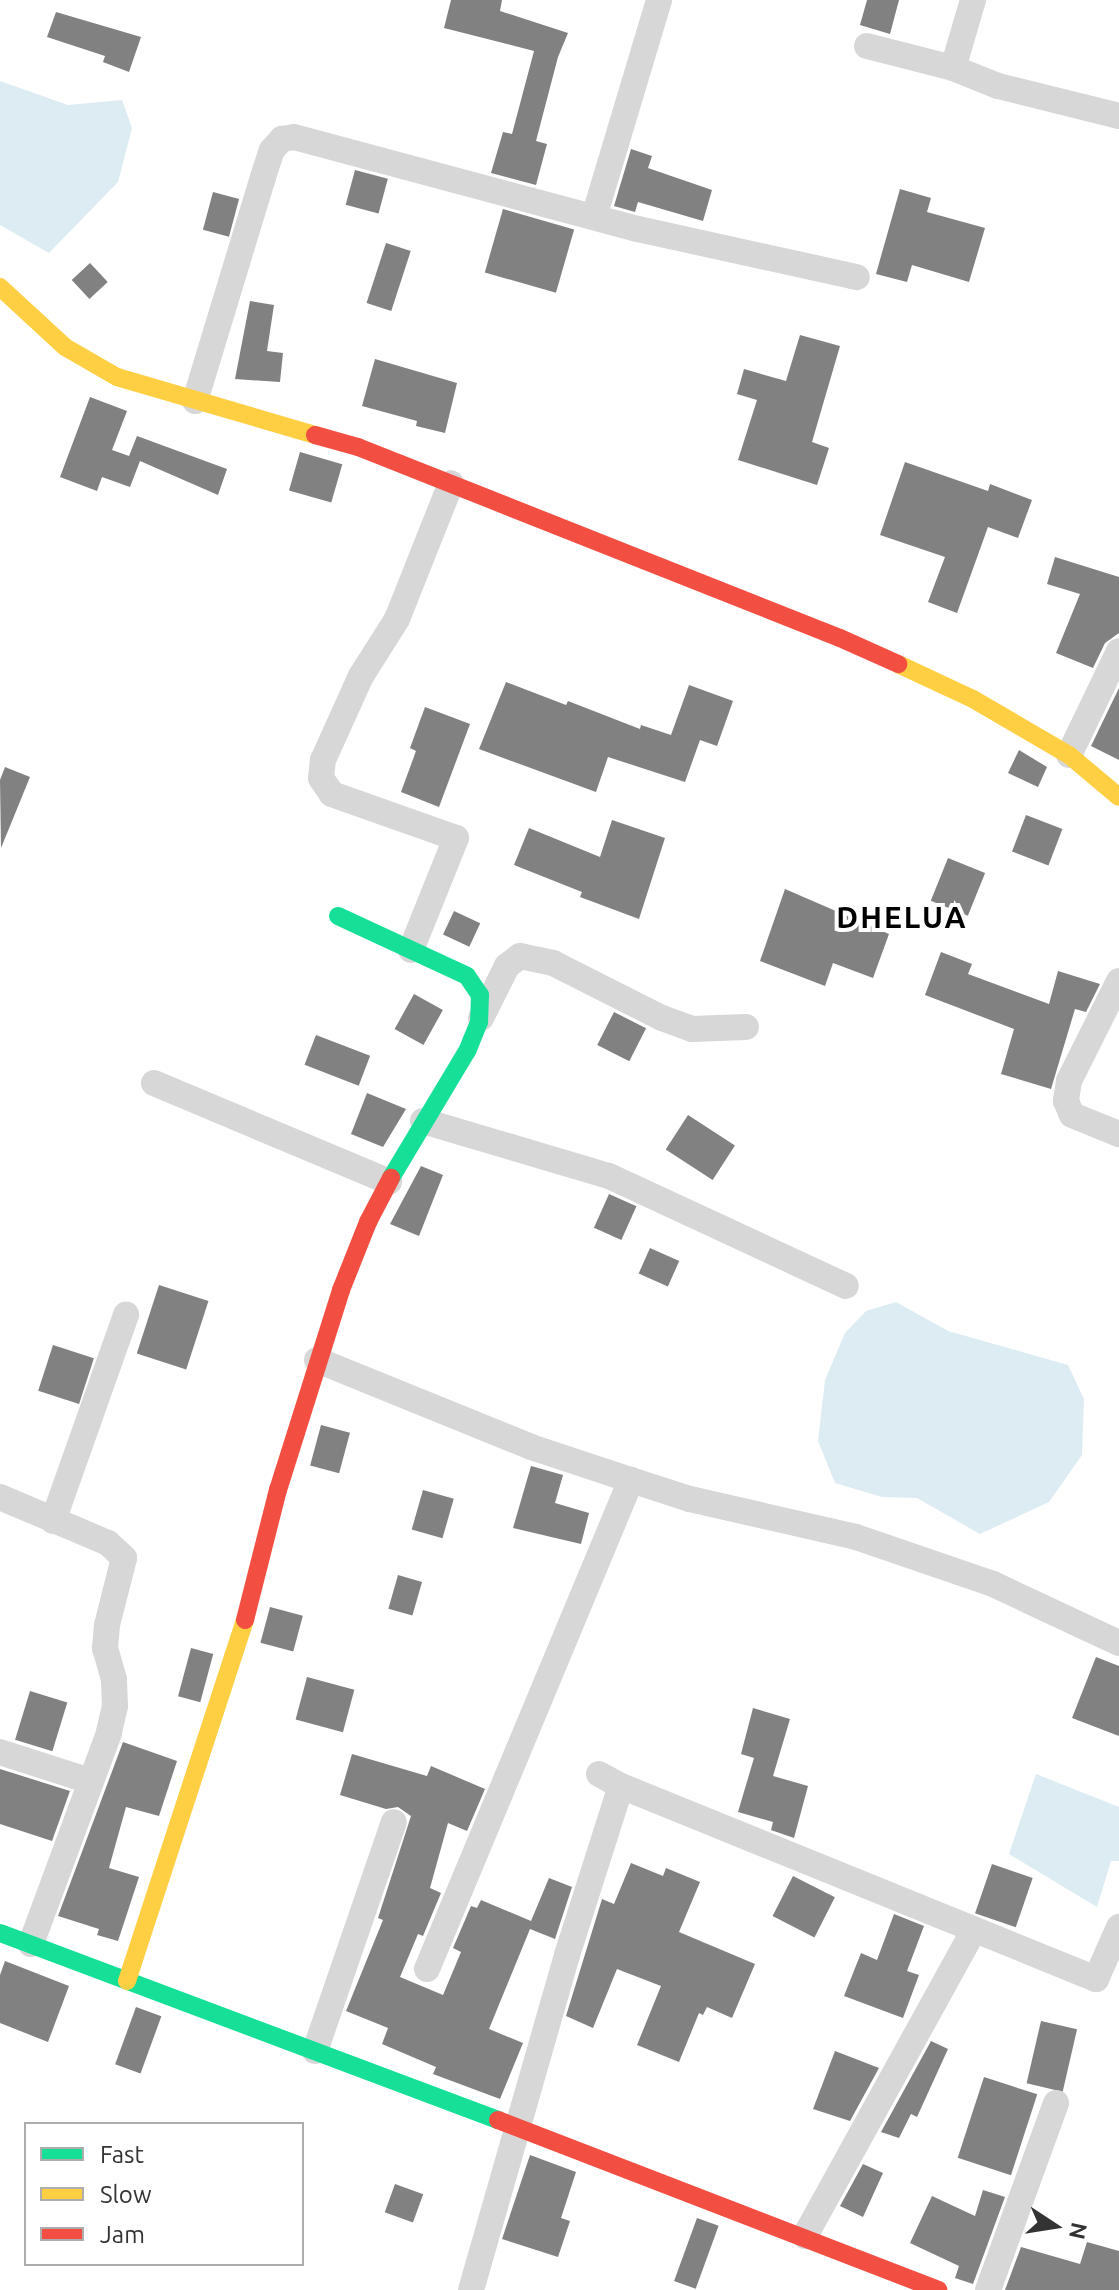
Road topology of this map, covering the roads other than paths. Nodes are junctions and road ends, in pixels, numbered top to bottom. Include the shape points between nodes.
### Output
1 (659, 0) edge
2 (973, 0) edge
3 (867, 46) dead end
4 (953, 68) junction
5 (1119, 116) edge
6 (594, 217) junction
7 (857, 277) dead end
8 (0, 287) edge
9 (195, 401) junction
10 (451, 483) junction
11 (1119, 651) edge
12 (1069, 755) junction
13 (1119, 797) edge
14 (338, 916) dead end
15 (411, 950) junction
16 (1119, 981) edge
17 (479, 1022) junction
18 (746, 1027) dead end
19 (154, 1083) dead end
20 (423, 1121) junction
21 (1119, 1134) edge
22 (389, 1182) junction
23 (846, 1286) dead end
24 (126, 1315) dead end
25 (317, 1360) junction
26 (631, 1480) junction
27 (0, 1497) edge
28 (53, 1521) junction
29 (1119, 1643) edge
30 (0, 1752) edge
31 (90, 1781) junction
32 (394, 1822) dead end
33 (1119, 1927) edge
34 (974, 1930) junction
35 (0, 1933) edge
36 (31, 1944) junction
37 (427, 1969) dead end
38 (127, 1981) junction
39 (315, 2051) junction
40 (1056, 2103) dead end
41 (518, 2128) junction
42 (805, 2236) junction
43 (471, 2290) edge
44 (938, 2290) edge
45 (988, 2290) edge

1 - 6 street
2 - 4 street
3 - 4 street
4 - 5 street via 998,86
6 - 7 street
6 - 9 street via 294,137 282,139 272,150 263,177
8 - 9 street via 65,347 117,377
9 - 10 street via 298,428
10 - 12 street via 840,638 973,699
10 - 15 street via 397,619 361,676 323,760 321,778 332,794 456,838
11 - 12 street
12 - 13 street
14 - 15 street
15 - 17 street via 467,976 480,995
16 - 21 street via 1069,1081 1066,1101 1072,1115
17 - 18 street via 507,966 520,956 553,963 692,1029
17 - 20 street
19 - 22 street
20 - 22 street
20 - 23 street via 609,1176
22 - 25 street via 346,1276
24 - 28 street
25 - 26 street via 531,1447
25 - 38 street via 240,1638
26 - 29 street via 856,1537 993,1584
26 - 37 street
27 - 28 street
28 - 31 street via 108,1543 124,1558 105,1648 115,1706
30 - 31 street
31 - 36 street
32 - 39 street
33 - 34 street via 1096,1979
34 - 41 street via 610,1780
34 - 42 street
35 - 36 street
36 - 38 street
38 - 39 street
39 - 41 street
40 - 45 street
41 - 42 street
41 - 43 street
42 - 44 street

